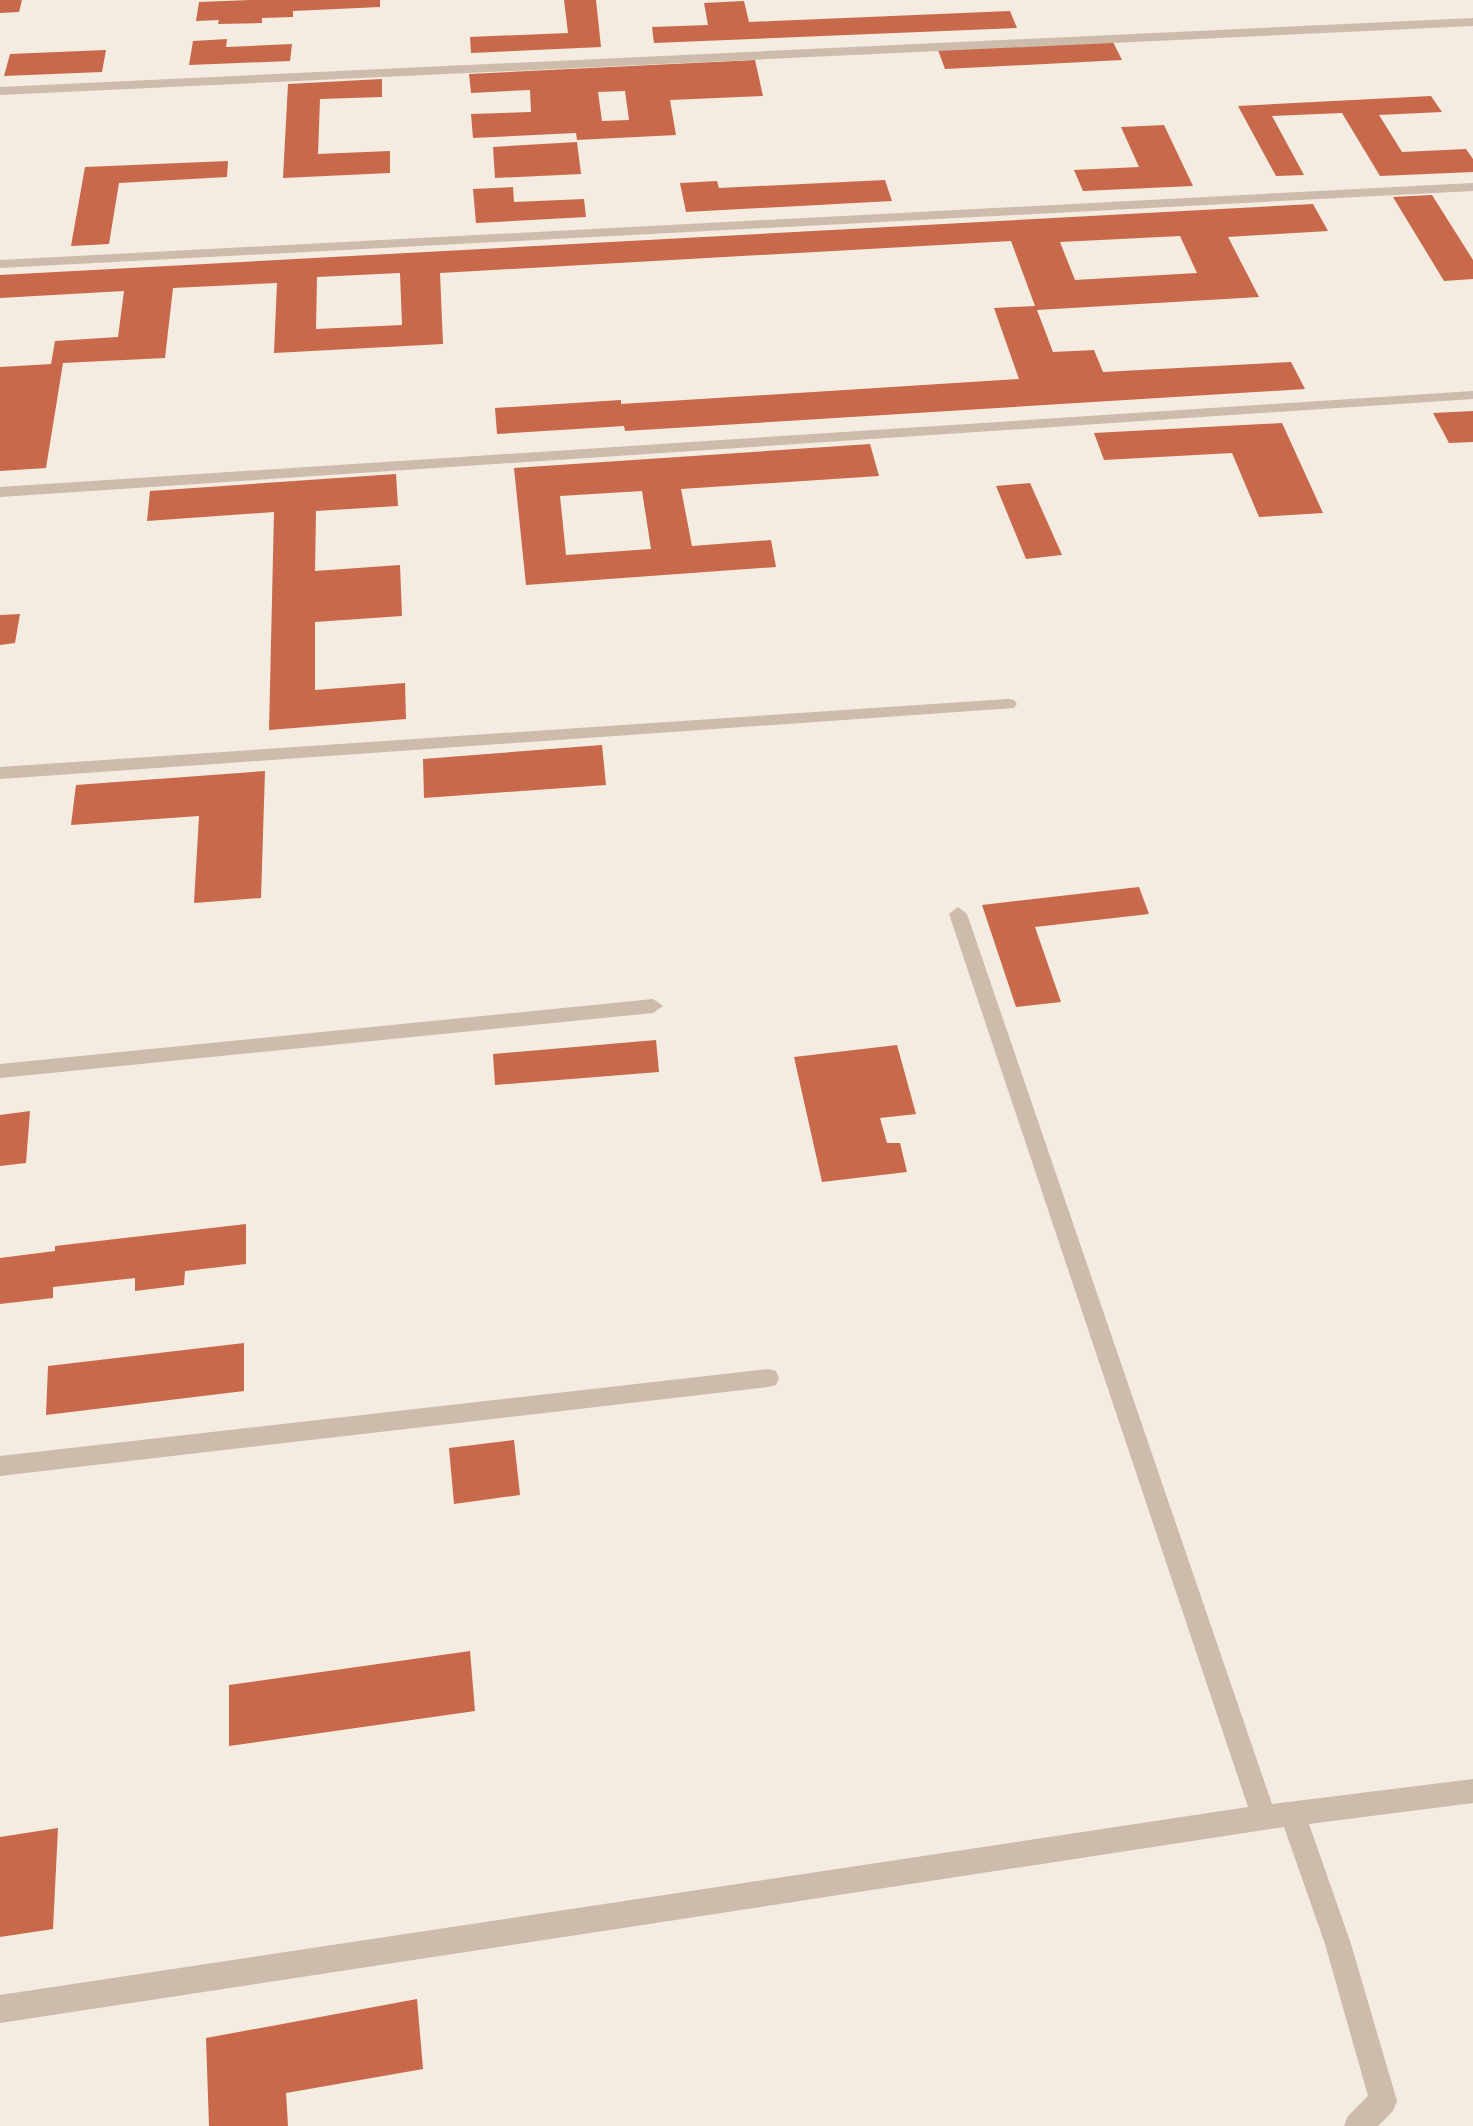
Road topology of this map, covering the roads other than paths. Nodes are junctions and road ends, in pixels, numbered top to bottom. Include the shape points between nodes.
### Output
1 (1473, 22) edge
2 (0, 91) edge
3 (1473, 187) edge
4 (0, 264) edge
5 (1473, 395) edge
6 (0, 492) edge
7 (1008, 704) dead end
8 (0, 773) edge
9 (958, 914) dead end
10 (653, 1006) dead end
11 (0, 1071) edge
12 (768, 1378) dead end
13 (0, 1466) edge
14 (1473, 1791) edge
15 (1292, 1813) junction
16 (1264, 1817) junction
17 (0, 2009) edge
18 (1358, 2126) edge

1 - 2 street
3 - 4 street
5 - 6 street
7 - 8 street
9 - 16 street
10 - 11 street
12 - 13 street
14 - 15 street
15 - 16 street
15 - 18 street via 1338,1944 1383,2101
16 - 17 street

